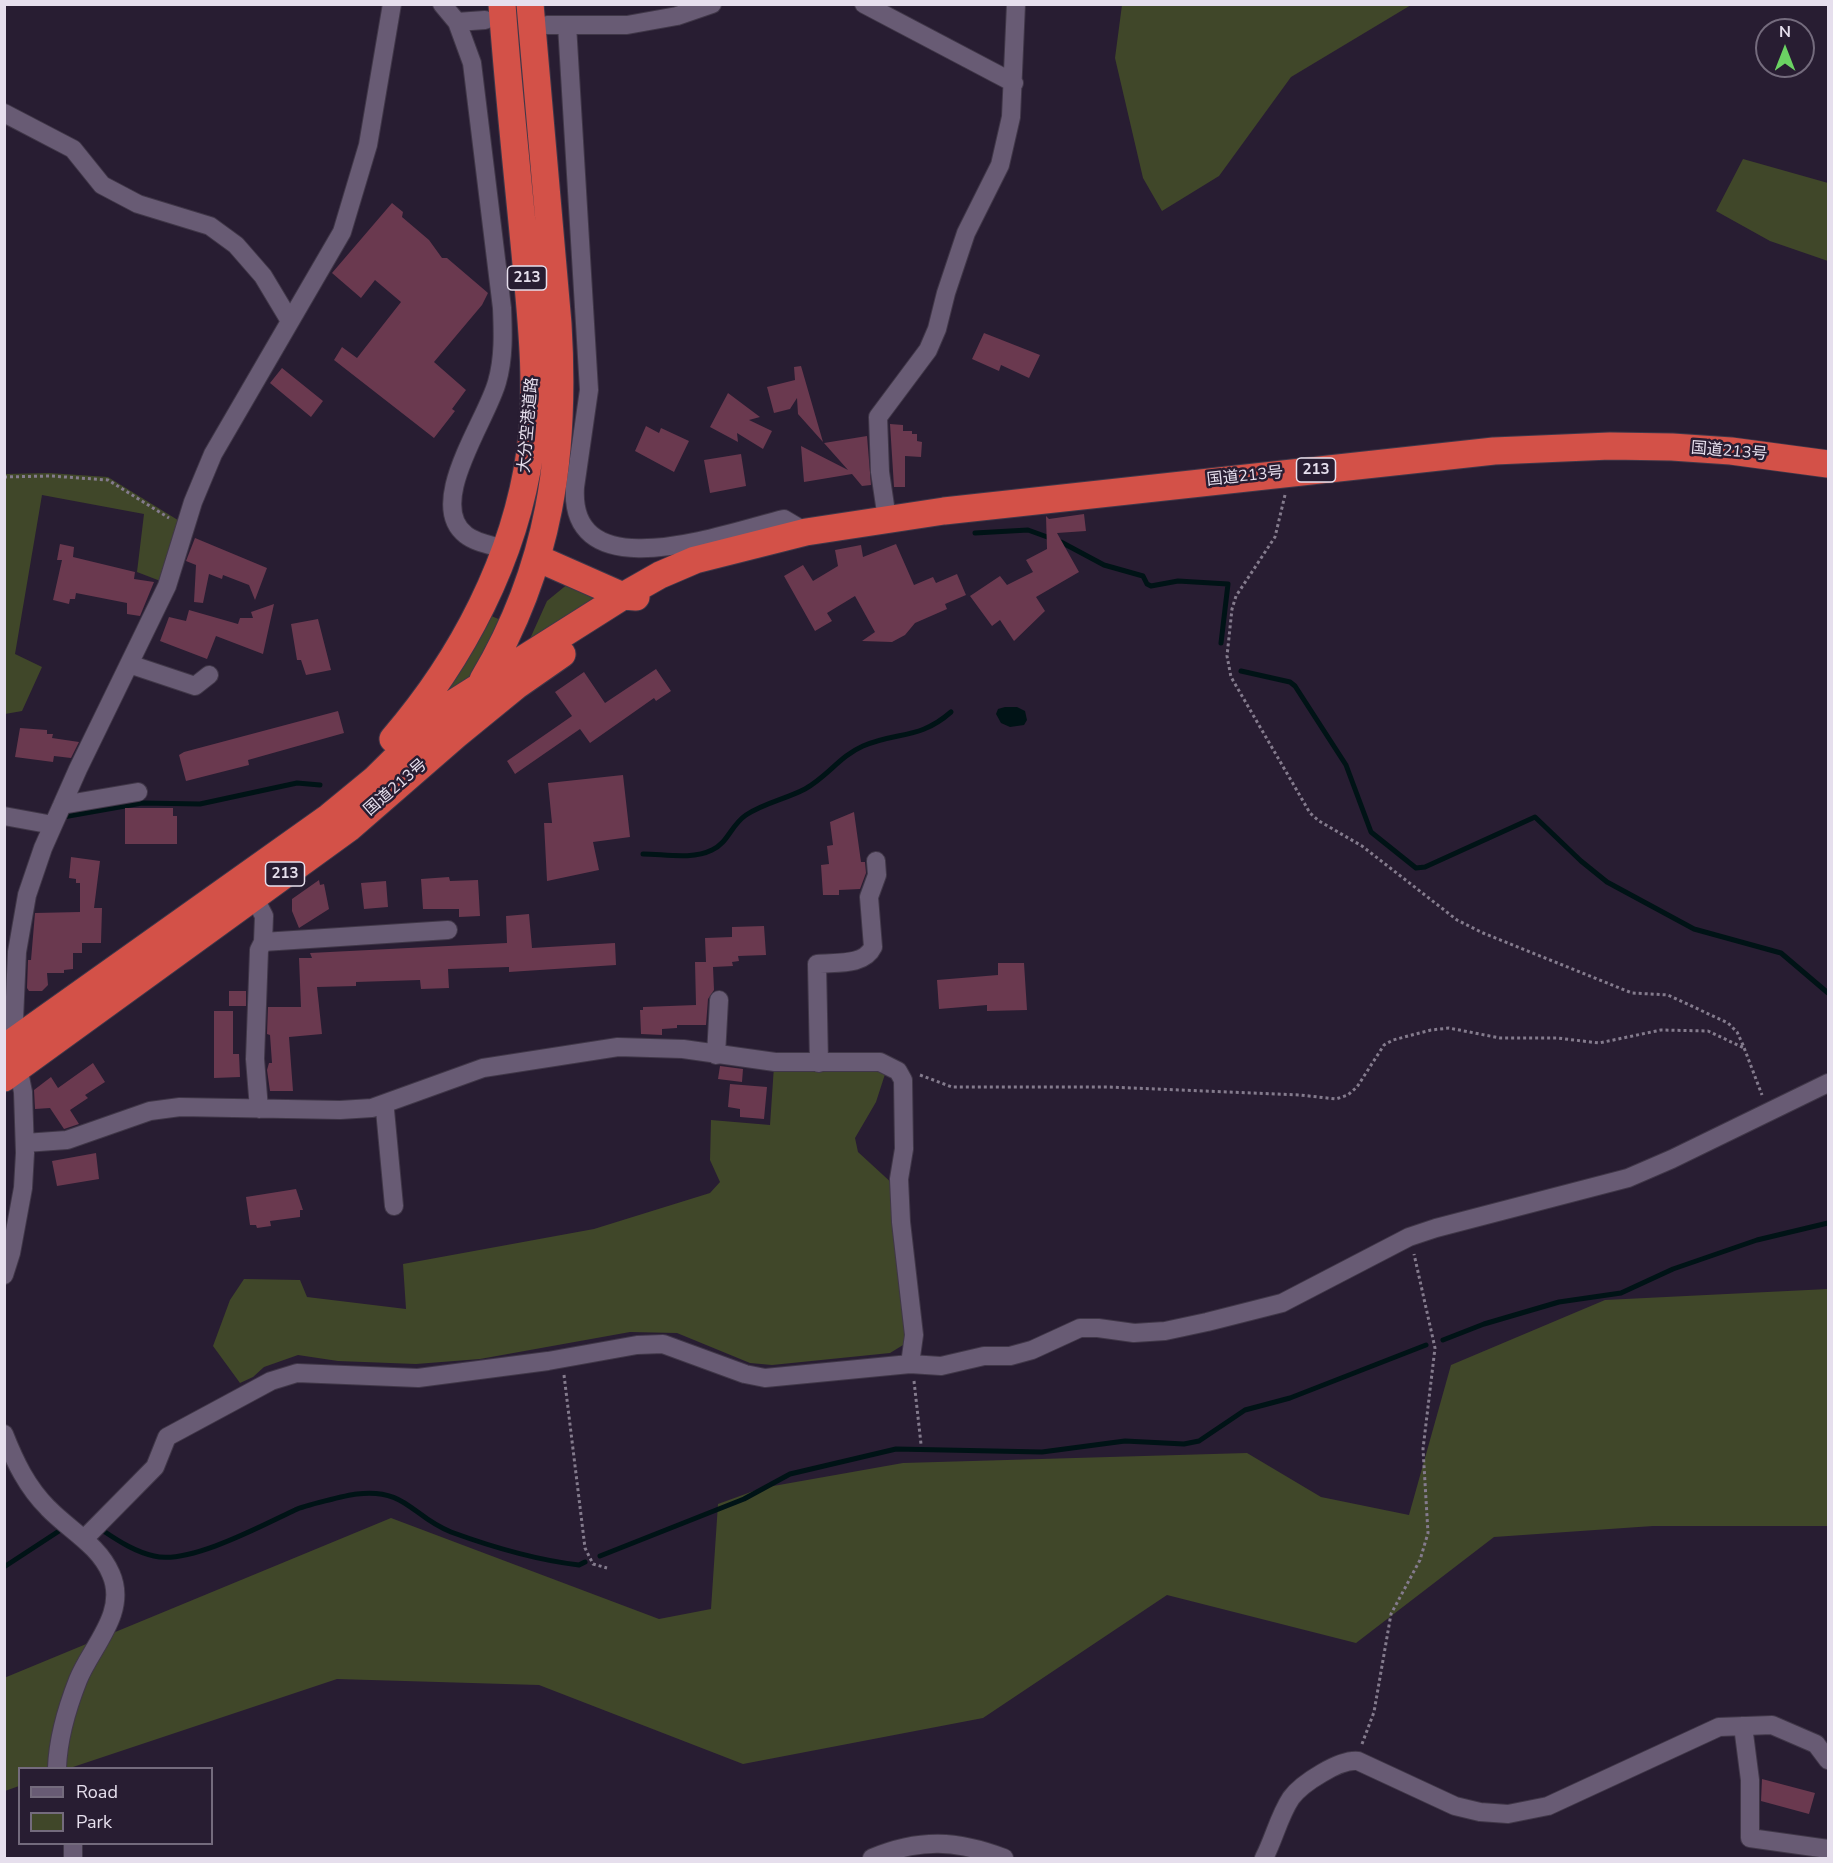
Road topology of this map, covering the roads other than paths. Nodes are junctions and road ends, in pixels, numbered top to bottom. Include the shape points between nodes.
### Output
1 (392, 4) edge
2 (442, 4) edge
3 (712, 4) edge
4 (864, 4) edge
5 (1016, 4) edge
6 (493, 12) edge
7 (539, 15) edge
8 (457, 22) junction
9 (567, 25) junction
10 (1014, 83) junction
11 (4, 113) edge
12 (290, 321) junction
13 (1828, 464) edge
14 (888, 519) junction
15 (806, 532) junction
16 (504, 549) junction
17 (537, 558) junction
18 (713, 569) junction
19 (660, 575) junction
20 (623, 596) junction
21 (129, 664) junction
22 (209, 675) dead end
23 (480, 685) junction
24 (409, 776) junction
25 (138, 792) dead end
26 (62, 806) junction
27 (4, 816) edge
28 (53, 825) junction
29 (876, 861) dead end
30 (262, 864) junction
31 (254, 897) junction
32 (448, 930) dead end
33 (263, 942) junction
34 (719, 1000) dead end
35 (716, 1055) junction
36 (10, 1059) edge
37 (819, 1063) junction
38 (1828, 1083) edge
39 (381, 1106) junction
40 (259, 1109) junction
41 (25, 1143) junction
42 (394, 1206) dead end
43 (4, 1275) edge
44 (910, 1364) junction
45 (4, 1434) edge
46 (12, 1473) edge
47 (84, 1539) junction
48 (1743, 1726) junction
49 (1828, 1760) edge
50 (57, 1767) edge
51 (1828, 1849) edge
52 (872, 1858) edge
53 (1004, 1858) edge
54 (1263, 1858) edge

1 - 12 street via 368,145 342,232
2 - 8 street
3 - 9 street via 677,16 627,25
4 - 10 street
5 - 10 street
6 - 8 street
6 - 16 highway, 大分空港道路 / 213 via 534,369 530,451 517,513
7 - 9 street
7 - 17 highway, 大分空港道路 / 213 via 561,370 559,447 549,515
8 - 16 street via 472,63 503,336 498,381 454,482 450,503 453,517 464,534
9 - 15 street via 589,390 575,487 578,518 597,541 625,548 666,546 784,519
10 - 14 street via 1000,165 966,233 937,329 928,350 878,417 880,472
11 - 12 street via 73,149 102,185 138,204 210,226 236,245 263,276
12 - 21 street via 213,454 167,586
13 - 14 highway, 国道213号 / 213 via 1731,451 1610,446 1494,451
14 - 15 highway, 国道213号 / 213
15 - 18 highway, 国道213号 / 213
15 - 19 highway, 国道213号 / 213 via 695,560
16 - 17 highway
16 - 30 highway, 大分空港道路 / 213 via 465,635 428,696 355,781
17 - 19 highway via 616,576
17 - 20 highway
17 - 23 highway, 大分空港道路 / 213 via 516,619
18 - 20 highway via 674,577 639,597
18 - 24 highway, 国道213号 / 213 via 616,620 541,668
19 - 20 highway, 国道213号 / 213
20 - 23 highway, 国道213号 / 213
21 - 22 street via 195,686
21 - 26 street
23 - 24 highway, 大分空港道路 / 213 via 456,722
23 - 30 highway, 国道213号 / 213 via 438,717 353,798
24 - 31 highway, 国道213号 / 213 via 349,828
25 - 26 street
26 - 28 street
27 - 28 street
28 - 36 street via 27,895 17,952
29 - 37 street via 877,875 869,897 873,947 870,954 863,959 817,964
30 - 36 highway, 国道213号 / 213
31 - 33 street via 264,916
31 - 36 highway, 国道213号 / 213
32 - 33 street
33 - 40 street via 259,950 255,1059
34 - 35 street
35 - 37 street
35 - 39 street via 637,1046 521,1061 459,1075
36 - 41 street via 23,1092
37 - 44 street via 880,1062 888,1064 903,1080 904,1149 899,1187 914,1335
38 - 44 street via 1628,1178 1409,1237 1282,1303 1165,1331 1134,1333 1080,1328 1010,1356 984,1356 941,1366
39 - 40 street
39 - 42 street via 385,1110
40 - 41 street via 150,1111 67,1140
41 - 43 street via 23,1188 12,1253
44 - 47 street via 765,1378 663,1344 418,1378 297,1373 271,1381 167,1437 155,1467
45 - 46 street
46 - 47 street
47 - 50 street via 111,1573 116,1590 107,1629 79,1678 57,1746
48 - 49 street via 1772,1725 1816,1744
48 - 51 street via 1750,1780 1750,1838
48 - 54 street via 1719,1727 1548,1806 1508,1814 1455,1806 1356,1760 1347,1760 1293,1795
52 - 53 street via 939,1842 971,1846

